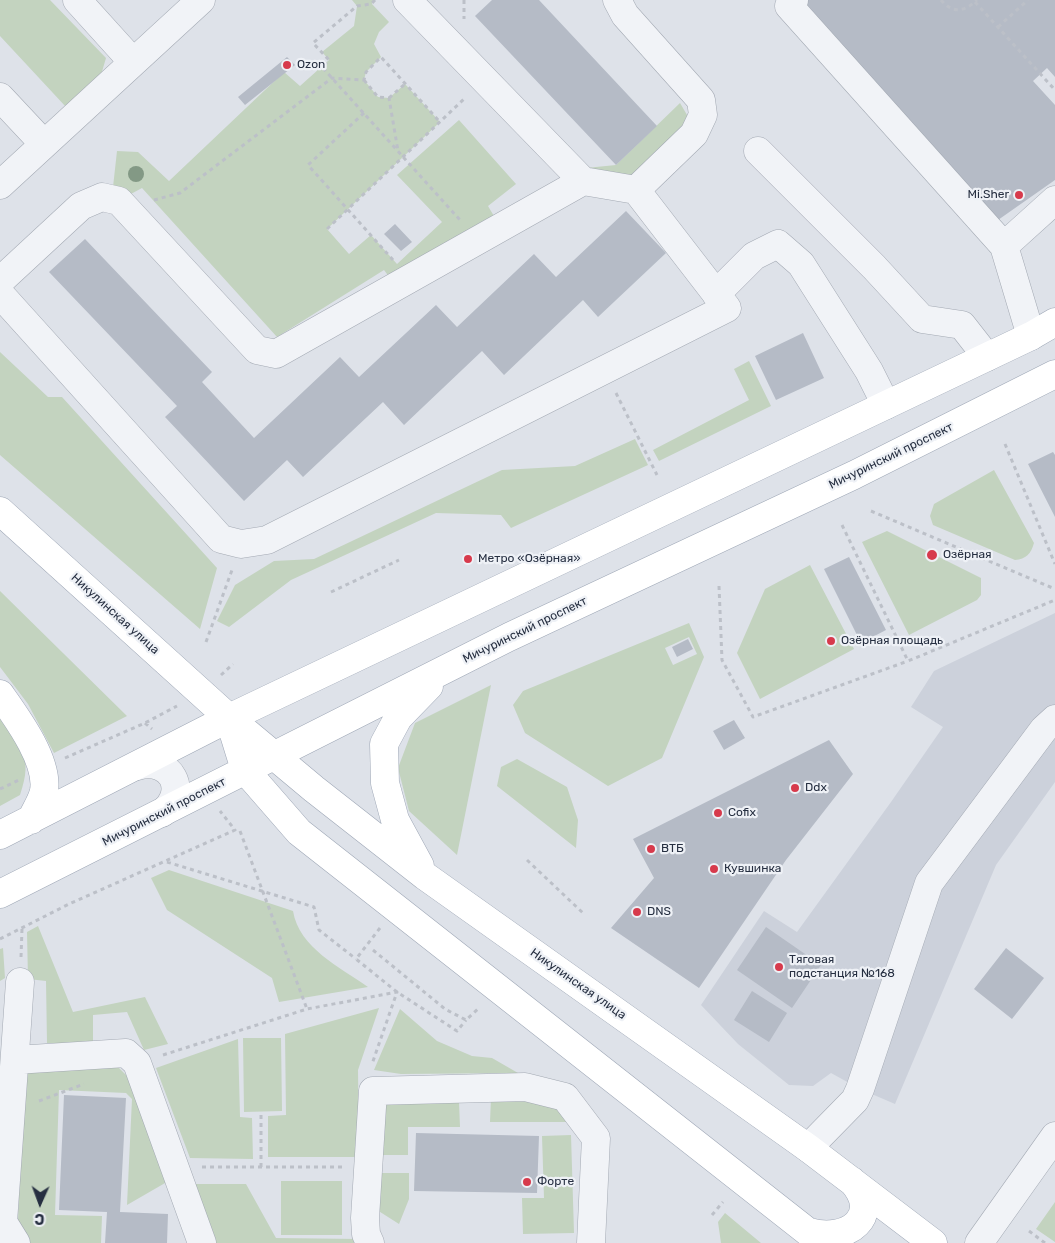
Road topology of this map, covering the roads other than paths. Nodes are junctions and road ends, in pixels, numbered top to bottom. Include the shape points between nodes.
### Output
1 (77, 0) edge
2 (201, 0) edge
3 (407, 0) edge
4 (616, 0) edge
5 (794, 0) edge
6 (133, 62) junction
7 (0, 97) edge
8 (44, 144) junction
9 (758, 151) dead end
10 (583, 181) junction
11 (0, 185) edge
12 (636, 190) junction
13 (1055, 200) edge
14 (1004, 246) junction
15 (0, 281) edge
16 (0, 294) edge
17 (716, 294) junction
18 (1055, 322) edge
19 (1031, 336) junction
20 (987, 357) junction
21 (1055, 374) edge
22 (886, 405) junction
23 (0, 511) edge
24 (444, 670) junction
25 (0, 694) edge
26 (229, 718) junction
27 (1055, 719) edge
28 (275, 755) junction
29 (138, 766) junction
30 (245, 770) junction
31 (162, 813) junction
32 (31, 820) junction
33 (0, 835) edge
34 (425, 876) junction
35 (0, 894) edge
36 (20, 982) dead end
37 (15, 1060) junction
38 (1055, 1136) edge
39 (808, 1148) junction
40 (852, 1181) junction
41 (6, 1229) edge
42 (816, 1238) edge
43 (202, 1243) edge
44 (370, 1243) edge
45 (591, 1243) edge
46 (933, 1243) edge
47 (979, 1243) edge

1 - 6 street
2 - 6 street
3 - 10 street
4 - 12 street via 625,15 701,100 704,115 694,134
5 - 14 street via 789,6
6 - 8 street
7 - 8 street
8 - 11 street
9 - 20 street via 922,319 962,325
10 - 12 street
10 - 15 street via 276,354 258,350 118,201 102,197 81,206
12 - 17 street
13 - 14 street
14 - 19 street
16 - 17 street via 221,539 241,544 267,540 726,308
17 - 22 street via 754,256 778,244 801,264 869,371
18 - 19 main road
19 - 20 main road
20 - 22 main road
21 - 24 main road, Мичуринский проспект via 854,475
22 - 26 main road
23 - 26 main road, Никулинская улица
24 - 28 main road, Мичуринский проспект
24 - 34 main road via 398,718 384,744 385,783 395,820
25 - 32 main road via 43,768 44,792
26 - 28 main road, Никулинская улица
26 - 29 main road
26 - 30 main road
27 - 39 street via 1044,729 929,883 855,1100
28 - 30 main road, Мичуринский проспект
28 - 34 main road, Никулинская улица
29 - 31 street via 158,764 173,777 175,797
29 - 32 main road
30 - 31 main road, Мичуринский проспект
30 - 42 main road via 299,832
31 - 35 main road, Мичуринский проспект
32 - 33 main road
34 - 39 main road, Никулинская улица
36 - 37 street
37 - 41 street
37 - 43 street via 126,1053 137,1063
38 - 47 street
39 - 40 main road, Никулинская улица
40 - 42 main road via 864,1199 862,1221 856,1230 838,1241
40 - 46 main road, Никулинская улица
44 - 45 street via 366,1234 366,1218 373,1091 525,1087 565,1097 596,1138

